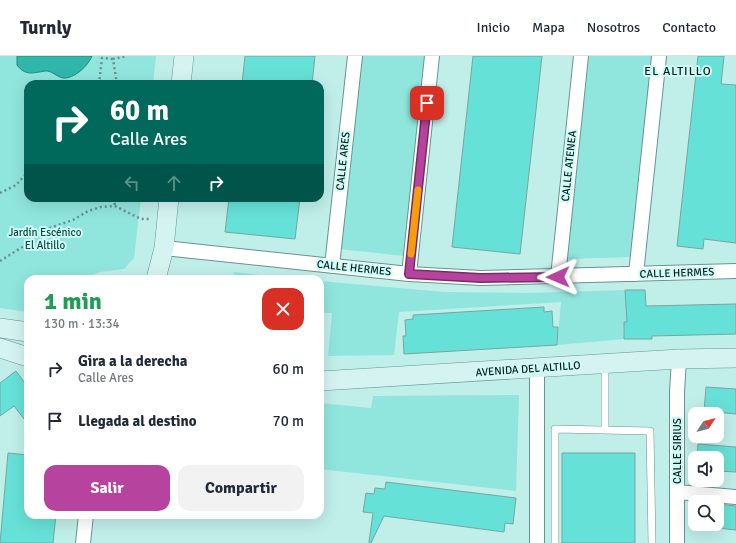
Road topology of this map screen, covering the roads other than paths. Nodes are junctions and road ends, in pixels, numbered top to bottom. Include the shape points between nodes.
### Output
1 (184, 56) edge
2 (354, 56) edge
3 (432, 56) edge
4 (581, 56) edge
5 (659, 56) edge
6 (181, 80) edge
7 (168, 202) edge
8 (164, 248) junction
9 (332, 266) junction
10 (736, 271) edge
11 (409, 274) junction
12 (636, 274) junction
13 (157, 275) edge
14 (558, 277) junction
15 (0, 328) edge
16 (24, 331) edge
17 (0, 348) edge
18 (24, 356) edge
19 (736, 358) edge
20 (679, 359) junction
21 (605, 364) junction
22 (536, 368) junction
23 (324, 381) edge
24 (605, 430) junction
25 (677, 492) junction
26 (736, 497) edge
27 (86, 519) edge
28 (83, 543) edge
29 (537, 543) edge
30 (555, 543) edge
31 (652, 543) edge
32 (677, 543) edge

1 - 6 street
2 - 9 street, CALLE ARES
3 - 11 street
4 - 14 street, CALLE ATENEA
5 - 12 street
7 - 8 street
8 - 9 street, CALLE HERMES
8 - 13 street
9 - 11 street, CALLE HERMES
10 - 12 street, CALLE HERMES
11 - 14 street, CALLE HERMES via 481,278
12 - 14 street, CALLE HERMES
15 - 16 street
17 - 18 street
19 - 20 street, AVENIDA DEL ALTILLO
20 - 21 street, AVENIDA DEL ALTILLO
20 - 25 street, CALLE SIRIUS
21 - 22 street, AVENIDA DEL ALTILLO
21 - 24 lane
22 - 23 street, AVENIDA DEL ALTILLO
22 - 29 street
24 - 30 lane via 555,429
24 - 31 lane via 650,431
25 - 26 street
25 - 32 street, CALLE SIRIUS
27 - 28 street

